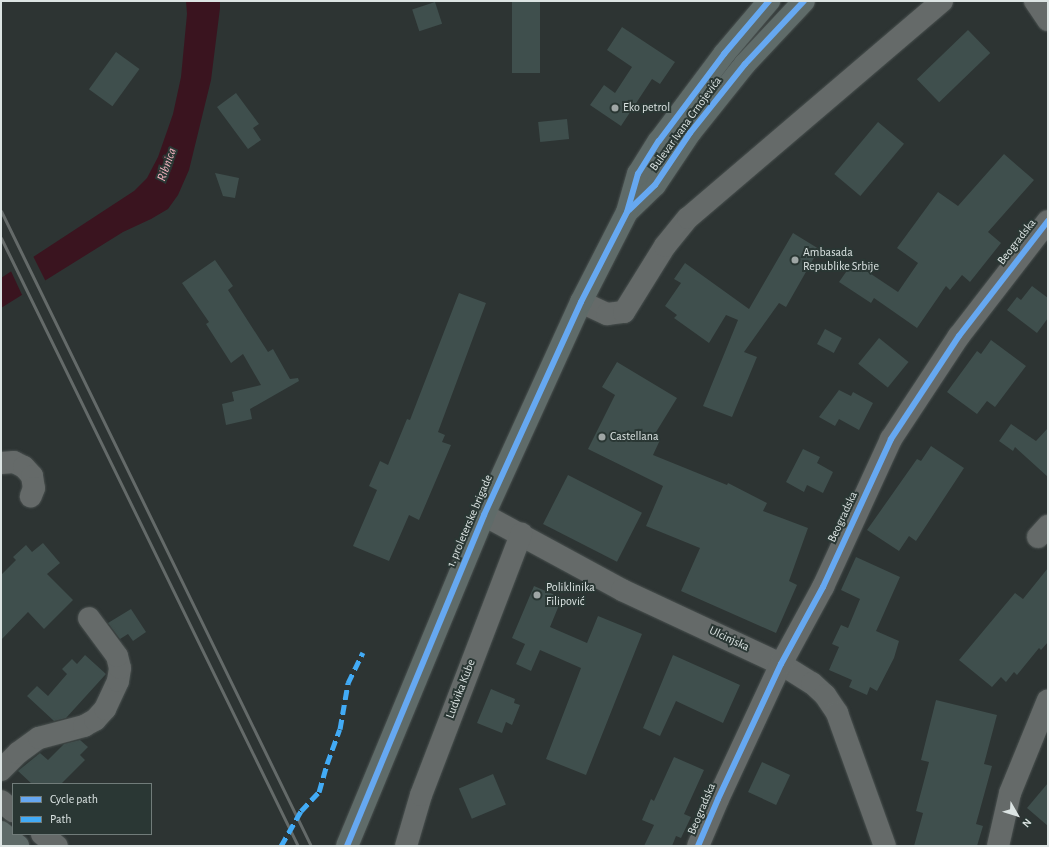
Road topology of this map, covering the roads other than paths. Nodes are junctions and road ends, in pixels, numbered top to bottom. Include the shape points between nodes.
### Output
1 (769, 1) edge
2 (804, 1) edge
3 (942, 1) edge
4 (1035, 1) edge
5 (1048, 20) edge
6 (627, 212) junction
7 (1048, 220) edge
8 (580, 302) junction
9 (1, 463) edge
10 (31, 496) dead end
11 (484, 515) junction
12 (521, 534) junction
13 (89, 618) dead end
14 (781, 664) junction
15 (1048, 700) edge
16 (1, 770) edge
17 (1, 801) edge
18 (12, 809) edge
19 (1, 832) edge
20 (43, 835) edge
21 (18, 846) edge
22 (57, 846) edge
23 (347, 846) edge
24 (406, 846) edge
25 (698, 846) edge
26 (885, 846) edge
27 (998, 846) edge

1 - 6 main road, Bulevar Ivana Crnojevića via 724,54 659,141 638,174
2 - 6 main road, Bulevar Ivana Crnojevića via 745,64 690,133 655,185
3 - 8 street via 688,218 665,246 624,312 607,314
4 - 5 street
6 - 8 main road, 1. proleterske brigade
7 - 14 street, Beogradska via 959,336 891,439 823,587
8 - 11 main road, 1. proleterske brigade
9 - 10 street via 14,462 24,467 32,476 34,488
11 - 12 street, Ulcinjska
11 - 23 main road, 1. proleterske brigade
12 - 14 street, Ulcinjska via 622,590
12 - 24 street, Ludvika Kube via 421,795
13 - 16 street via 117,656 120,668 118,681 105,709 95,720 84,726 39,738 18,753
14 - 25 street, Beogradska
14 - 26 street, Ulcinjska via 812,683 833,707
15 - 27 street via 1010,793
17 - 18 street
19 - 21 main road
20 - 22 street

